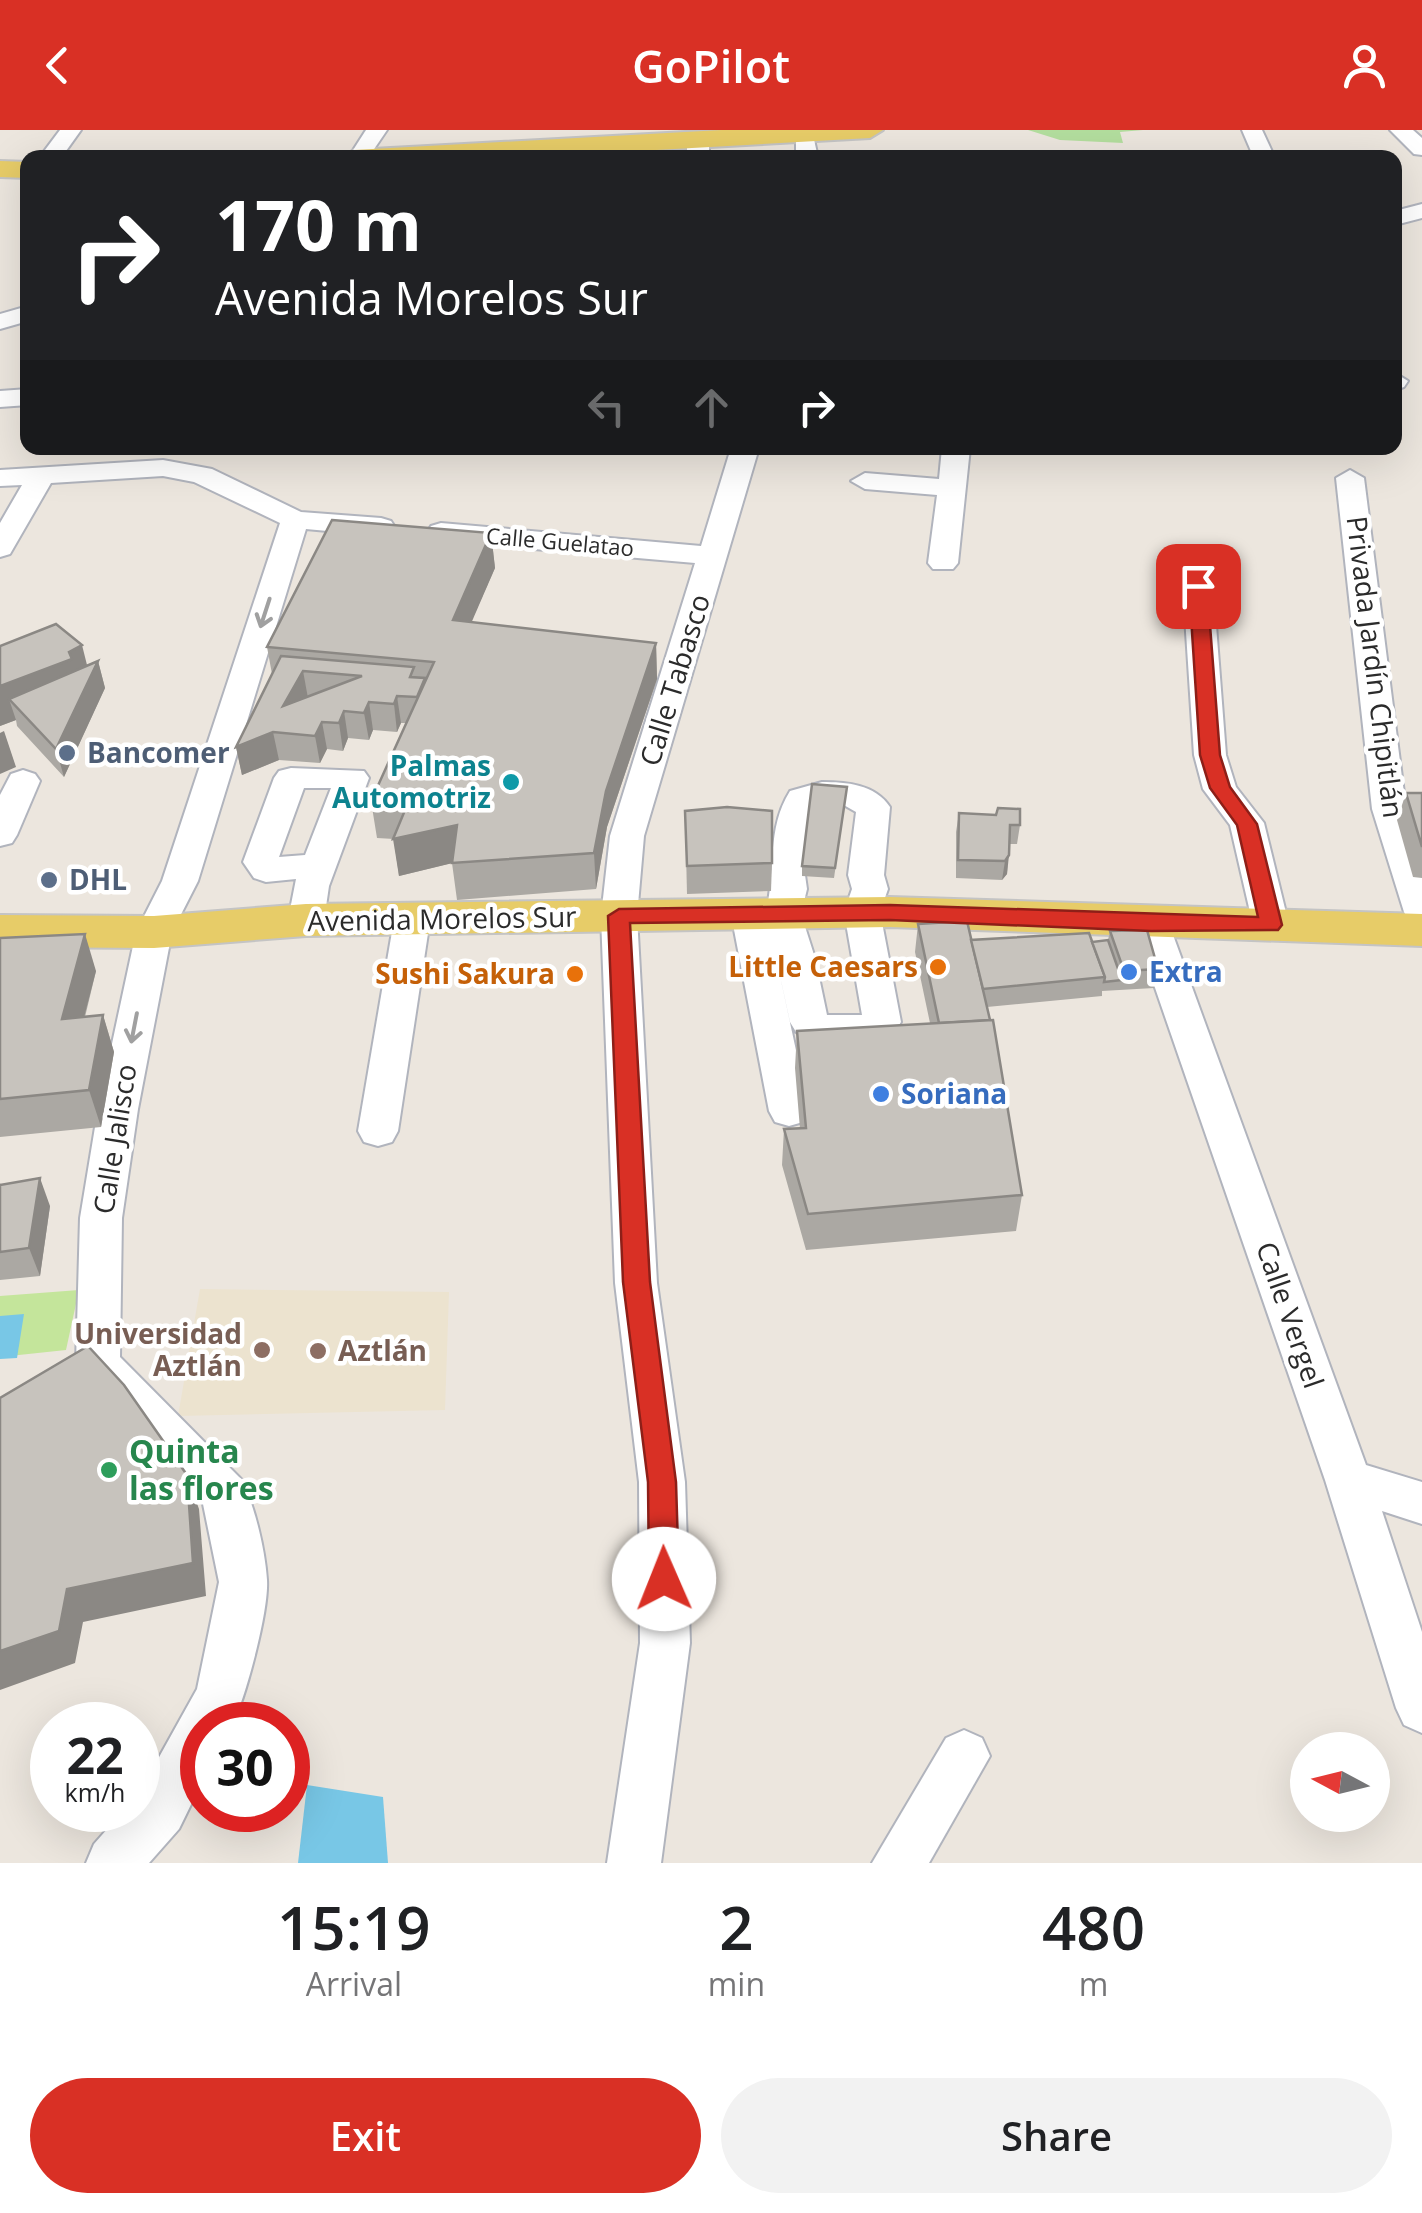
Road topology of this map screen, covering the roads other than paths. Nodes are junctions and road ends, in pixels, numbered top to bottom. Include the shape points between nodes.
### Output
1 (72, 130) edge
2 (377, 130) edge
3 (870, 130) edge
4 (1400, 130) edge
5 (805, 146) edge
6 (698, 149) edge
7 (1422, 149) edge
8 (56, 150) edge
9 (361, 150) edge
10 (664, 150) edge
11 (744, 455) edge
12 (955, 455) edge
13 (42, 475) junction
14 (0, 478) edge
15 (1350, 478) dead end
16 (864, 481) dead end
17 (951, 488) junction
18 (294, 520) junction
19 (0, 548) edge
20 (712, 556) junction
21 (943, 563) dead end
22 (1198, 586) dead end
23 (23, 781) dead end
24 (0, 836) edge
25 (831, 850) junction
26 (318, 866) dead end
27 (1422, 912) edge
28 (766, 914) junction
29 (0, 916) edge
30 (619, 916) junction
31 (306, 920) junction
32 (412, 920) junction
33 (1151, 924) junction
34 (1271, 925) junction
35 (1422, 930) edge
36 (0, 931) edge
37 (154, 932) junction
38 (62, 934) junction
39 (0, 946) edge
40 (789, 1112) dead end
41 (378, 1131) dead end
42 (1348, 1480) junction
43 (1422, 1502) edge
44 (217, 1702) edge
45 (1422, 1708) edge
46 (964, 1756) dead end
47 (180, 1773) edge
48 (114, 1863) edge
49 (634, 1863) edge
50 (899, 1863) edge

1 - 8 street
2 - 9 street
3 - 5 main road
4 - 7 street
5 - 6 main road
6 - 10 main road
11 - 20 street, Calle Tabasco
12 - 17 street
13 - 14 street, Calle Guelatao
13 - 18 street, Calle Guelatao via 163,468 202,475
13 - 19 street
15 - 27 street, Privada Jardín Chipitlán via 1390,809
16 - 17 street
17 - 21 street
18 - 20 street, Calle Guelatao
18 -> 37 street, Calle Jalisco via 180,881
20 - 30 street, Calle Tabasco via 627,836
22 - 34 street via 1210,755 1220,788 1247,824
23 - 24 street
25 - 28 main road, Avenida Morelos Sur
25 - 28 street
25 - 28 street via 882,1022 872,1029 818,1029 809,1022 797,958
25 - 33 main road, Avenida Morelos Sur
26 - 31 street
28 - 30 main road, Avenida Morelos Sur
28 - 40 street
29 - 38 main road
30 - 32 main road, Avenida Morelos Sur
30 - 49 street, Calle Tabasco via 636,1282 662,1482 666,1643
31 - 32 main road, Avenida Morelos Sur
31 - 37 main road, Avenida Morelos Sur
32 - 41 street
33 - 34 main road, Avenida Morelos Sur
33 - 42 street, Calle Vergel
34 - 35 main road, Avenida Morelos Sur
36 - 38 main road, Avenida Morelos Sur
37 - 38 main road, Avenida Morelos Sur
37 -> 44 street, Calle Jalisco via 101,1218 82,1370 225,1495 243,1582
38 - 39 main road, Avenida Morelos Sur
42 - 43 street
42 - 45 street, Calle Vergel
46 - 50 street
47 - 48 street, Calle Jalisco via 160,1810

